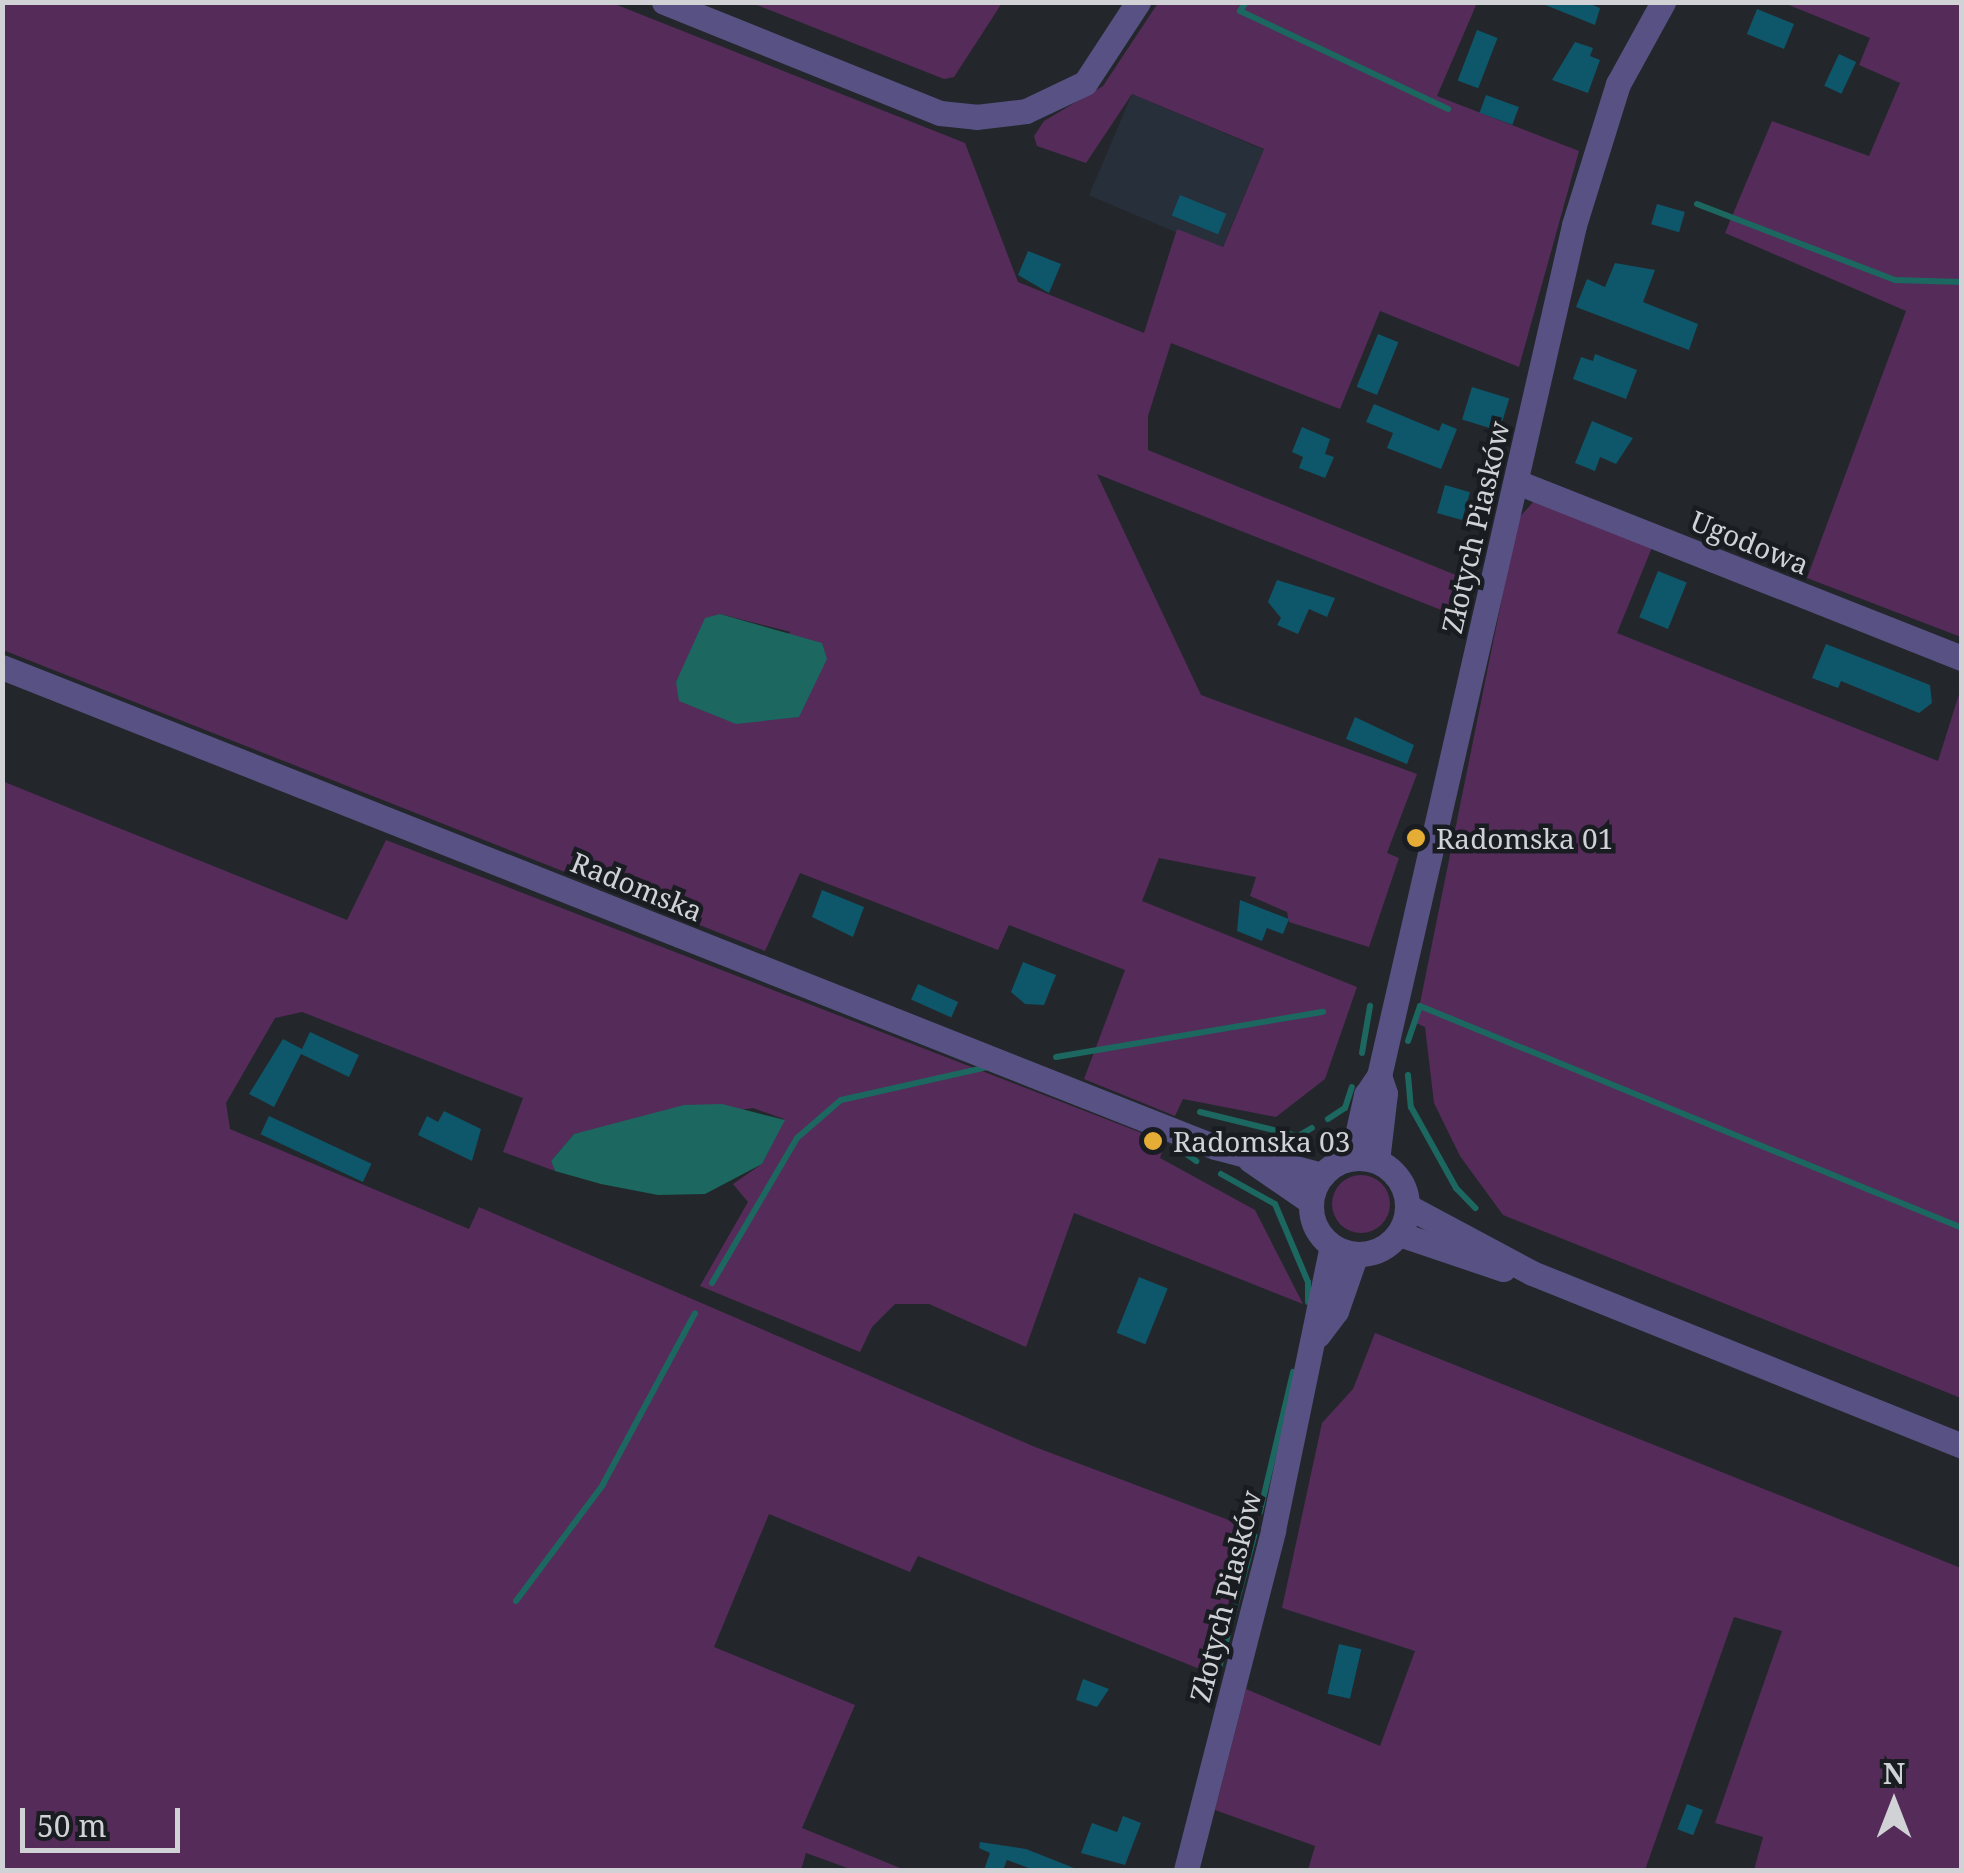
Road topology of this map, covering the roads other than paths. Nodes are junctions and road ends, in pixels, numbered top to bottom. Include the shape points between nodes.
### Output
1 (664, 2) edge
2 (1138, 2) edge
3 (1663, 2) edge
4 (1517, 482) junction
5 (1962, 658) edge
6 (2, 667) edge
7 (1250, 1160) junction
8 (1365, 1160) junction
9 (1322, 1176) junction
10 (1311, 1202) junction
11 (1407, 1206) junction
12 (1399, 1234) junction
13 (1344, 1250) junction
14 (1532, 1273) junction
15 (1962, 1446) edge
16 (1186, 1870) edge

1 - 2 street via 940,112 976,117 1026,112 1085,83
3 - 4 street, Złotych Piasków via 1618,84 1574,225
4 - 5 street, Ugodowa
4 - 8 street, Złotych Piasków via 1379,1076 1366,1094
6 - 7 street, Radomska
7 - 9 street, Radomska via 1274,1160
7 - 10 street, Radomska
8 - 9 street
8 - 11 street via 1397,1176
9 - 10 street
10 - 13 street via 1315,1227
11 - 12 street
11 - 14 street
12 - 13 street via 1380,1250
12 - 14 street
13 - 16 street, Złotych Piasków
14 - 15 street

